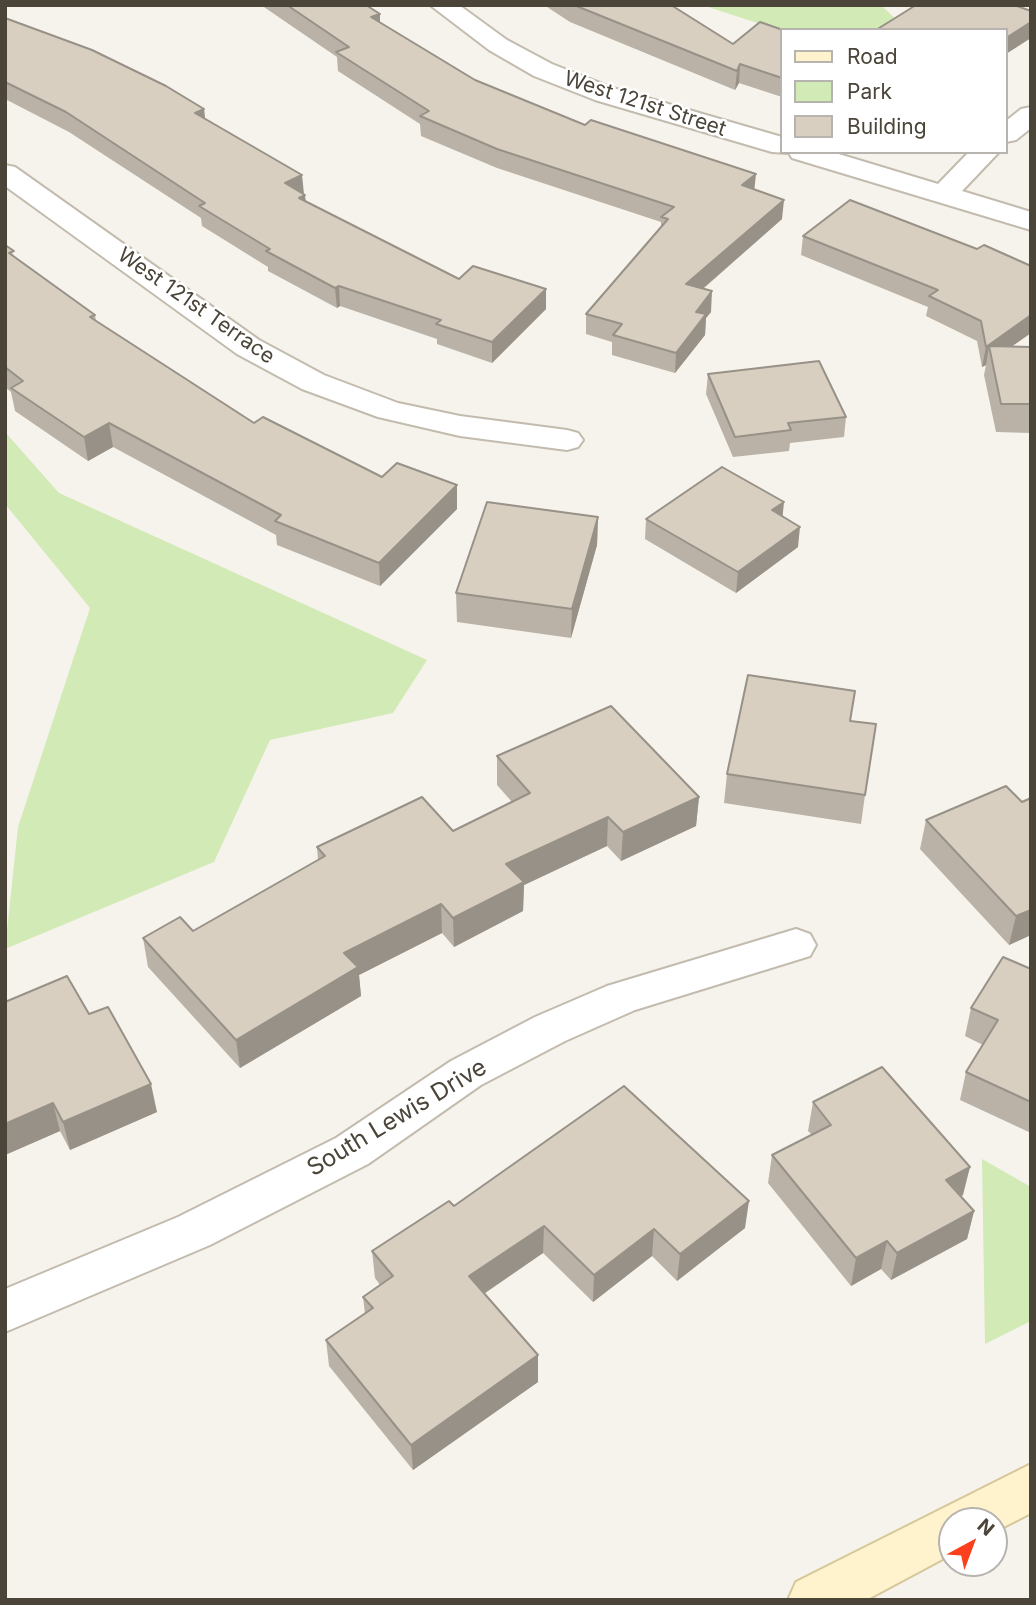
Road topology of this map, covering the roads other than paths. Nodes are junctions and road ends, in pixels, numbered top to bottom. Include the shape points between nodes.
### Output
1 (442, 5) edge
2 (1031, 115) edge
3 (1008, 132) edge
4 (780, 145) edge
5 (809, 154) edge
6 (983, 154) edge
7 (5, 173) edge
8 (944, 194) junction
9 (1031, 221) edge
10 (567, 440) dead end
11 (796, 945) dead end
12 (5, 1311) edge
13 (1031, 1487) edge
14 (993, 1507) edge
15 (938, 1535) edge
16 (814, 1600) edge

1 - 4 street, West 121st Street via 543,70 604,94
2 - 3 street
5 - 8 street
6 - 8 street
7 - 10 street, West 121st Terrace via 248,347 313,382 389,410 460,426
8 - 9 street
11 - 12 street, South Lewis Drive via 622,998 550,1029 466,1073 352,1151 194,1231
13 - 14 street
15 - 16 street

